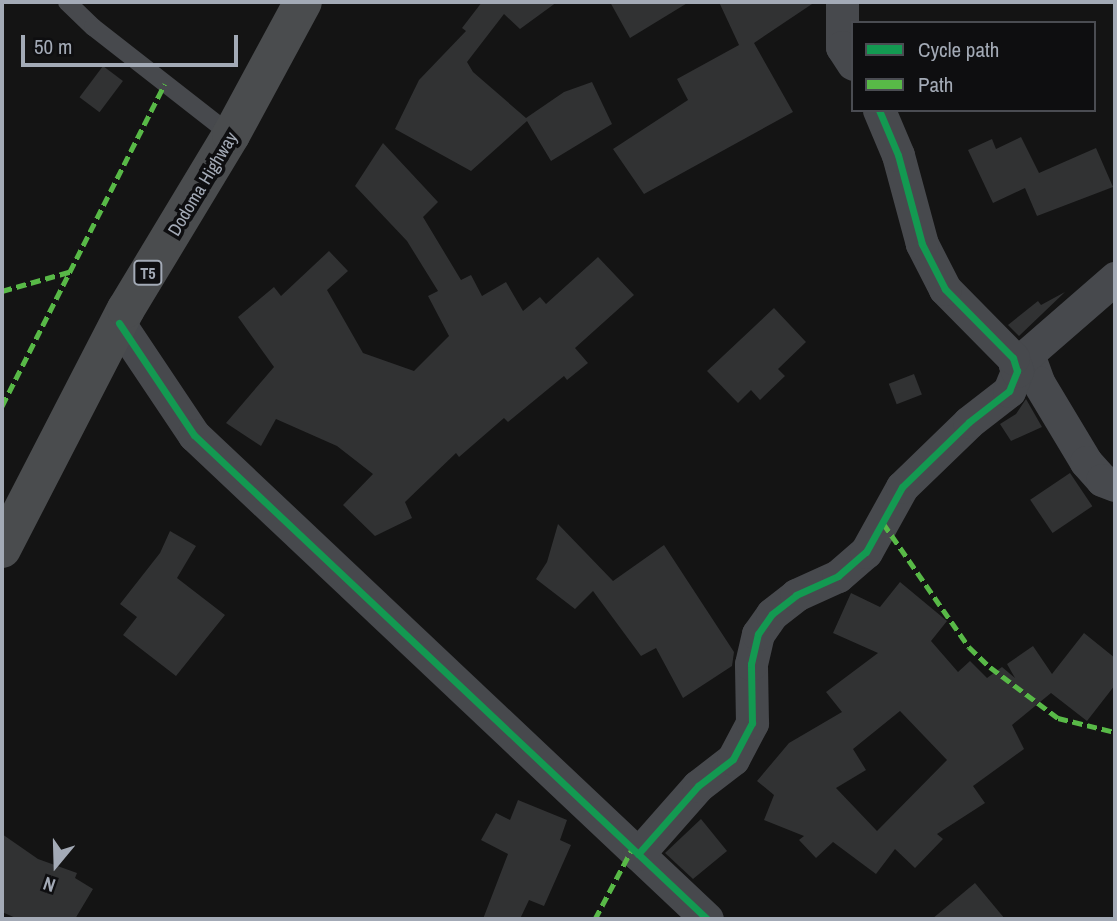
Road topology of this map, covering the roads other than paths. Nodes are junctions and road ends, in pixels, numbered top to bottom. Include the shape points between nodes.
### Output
1 (67, 2) edge
2 (303, 2) edge
3 (842, 2) edge
4 (851, 61) edge
5 (879, 112) edge
6 (231, 135) junction
7 (1115, 278) edge
8 (119, 323) junction
9 (1021, 360) junction
10 (1115, 485) edge
11 (2, 549) edge
12 (638, 854) junction
13 (708, 919) edge

1 - 6 lane
2 - 6 highway, Dodoma Highway / T5
3 - 4 street via 842,47
5 - 9 street via 898,155 922,244 945,289 1013,358
6 - 8 highway, Dodoma Highway / T5
7 - 9 street
8 - 11 highway, Dodoma Highway / T5
8 - 12 street via 194,435
9 - 10 street via 1086,462 1102,481
9 - 12 street via 1009,391 969,422 902,487 866,552 838,576 796,594 772,614 758,634 751,664 752,723 733,759 698,786
12 - 13 street

